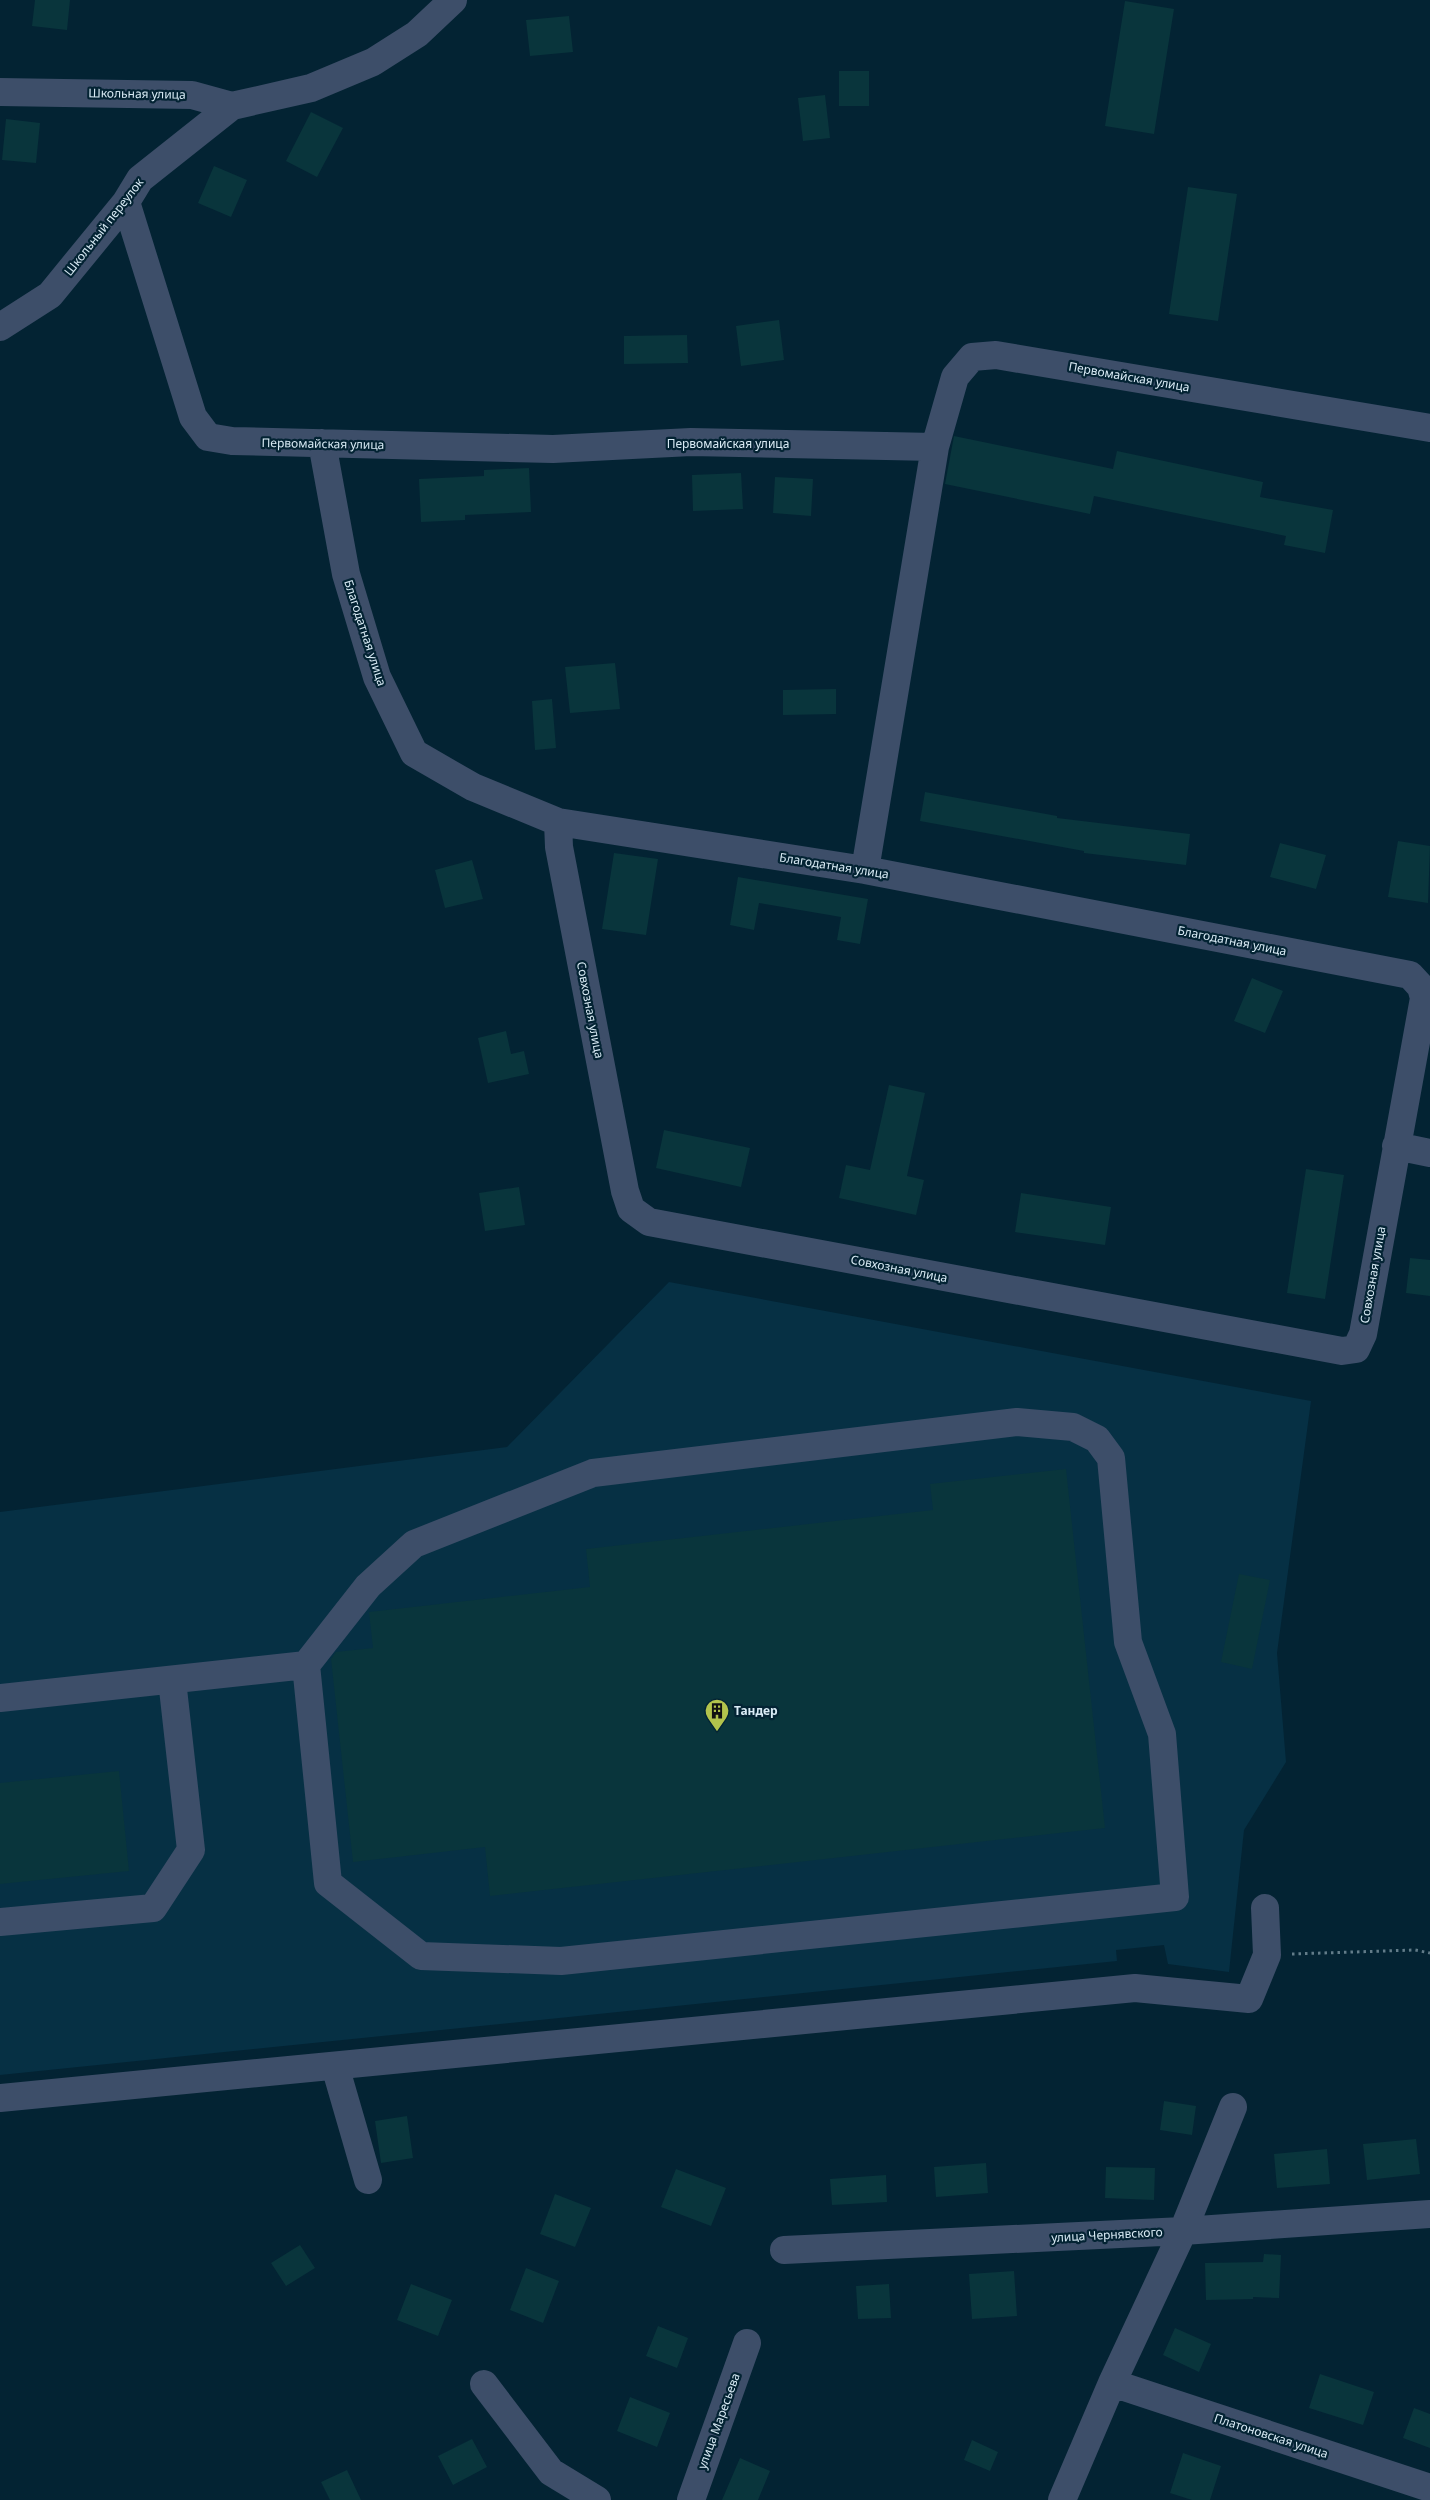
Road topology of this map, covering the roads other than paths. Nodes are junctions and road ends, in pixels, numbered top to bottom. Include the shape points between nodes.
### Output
1 (453, 0) edge
2 (0, 92) edge
3 (232, 106) junction
4 (126, 202) junction
5 (0, 327) edge
6 (1430, 428) edge
7 (322, 444) junction
8 (935, 447) junction
9 (558, 822) junction
10 (864, 870) junction
11 (1396, 1146) junction
12 (1430, 1152) edge
13 (306, 1665) junction
14 (172, 1680) junction
15 (0, 1698) edge
16 (1265, 1908) dead end
17 (0, 1922) edge
18 (335, 2066) junction
19 (0, 2098) edge
20 (1233, 2107) dead end
21 (368, 2180) dead end
22 (1430, 2214) edge
23 (1183, 2231) junction
24 (784, 2250) dead end
25 (747, 2342) dead end
26 (1112, 2383) junction
27 (484, 2384) dead end
28 (1430, 2488) edge
29 (597, 2500) edge
30 (691, 2500) edge
31 (1062, 2500) edge

1 - 3 street, Школьная улица via 417,34 374,62 311,88
2 - 3 street, Школьная улица via 192,95
3 - 4 street, Школьный переулок via 140,179
4 - 5 street, Школьный переулок via 50,295
4 - 7 street, Первомайская улица via 193,417 208,437 232,442
6 - 8 street, Первомайская улица via 996,355 972,357 955,377
7 - 8 street, Первомайская улица via 553,449 691,442
7 - 9 street, Благодатная улица via 346,574 376,677 414,753 473,787
8 - 10 street
9 - 10 street, Благодатная улица
9 - 11 street, Совхозная улица via 560,856 625,1191 631,1210 649,1222 1342,1351 1356,1348 1363,1334
10 - 11 street, Благодатная улица via 1410,975 1421,987 1424,998
11 - 12 street
13 - 13 street via 328,1883 421,1956 561,1961 1175,1897 1162,1734 1128,1642 1111,1458 1098,1439 1073,1427 1017,1422 593,1473 414,1544 368,1586
13 - 14 street
14 - 15 street
14 - 17 street via 191,1850 153,1908
16 - 18 street via 1267,1955 1249,1999 1135,1988
18 - 19 street
18 - 21 street
20 - 23 street
22 - 23 street, улица Чернявского
23 - 24 street, улица Чернявского
23 - 26 street
25 - 30 street, улица Маресьева
26 - 28 street, Платоновская улица
26 - 31 street
27 - 29 street via 551,2472

